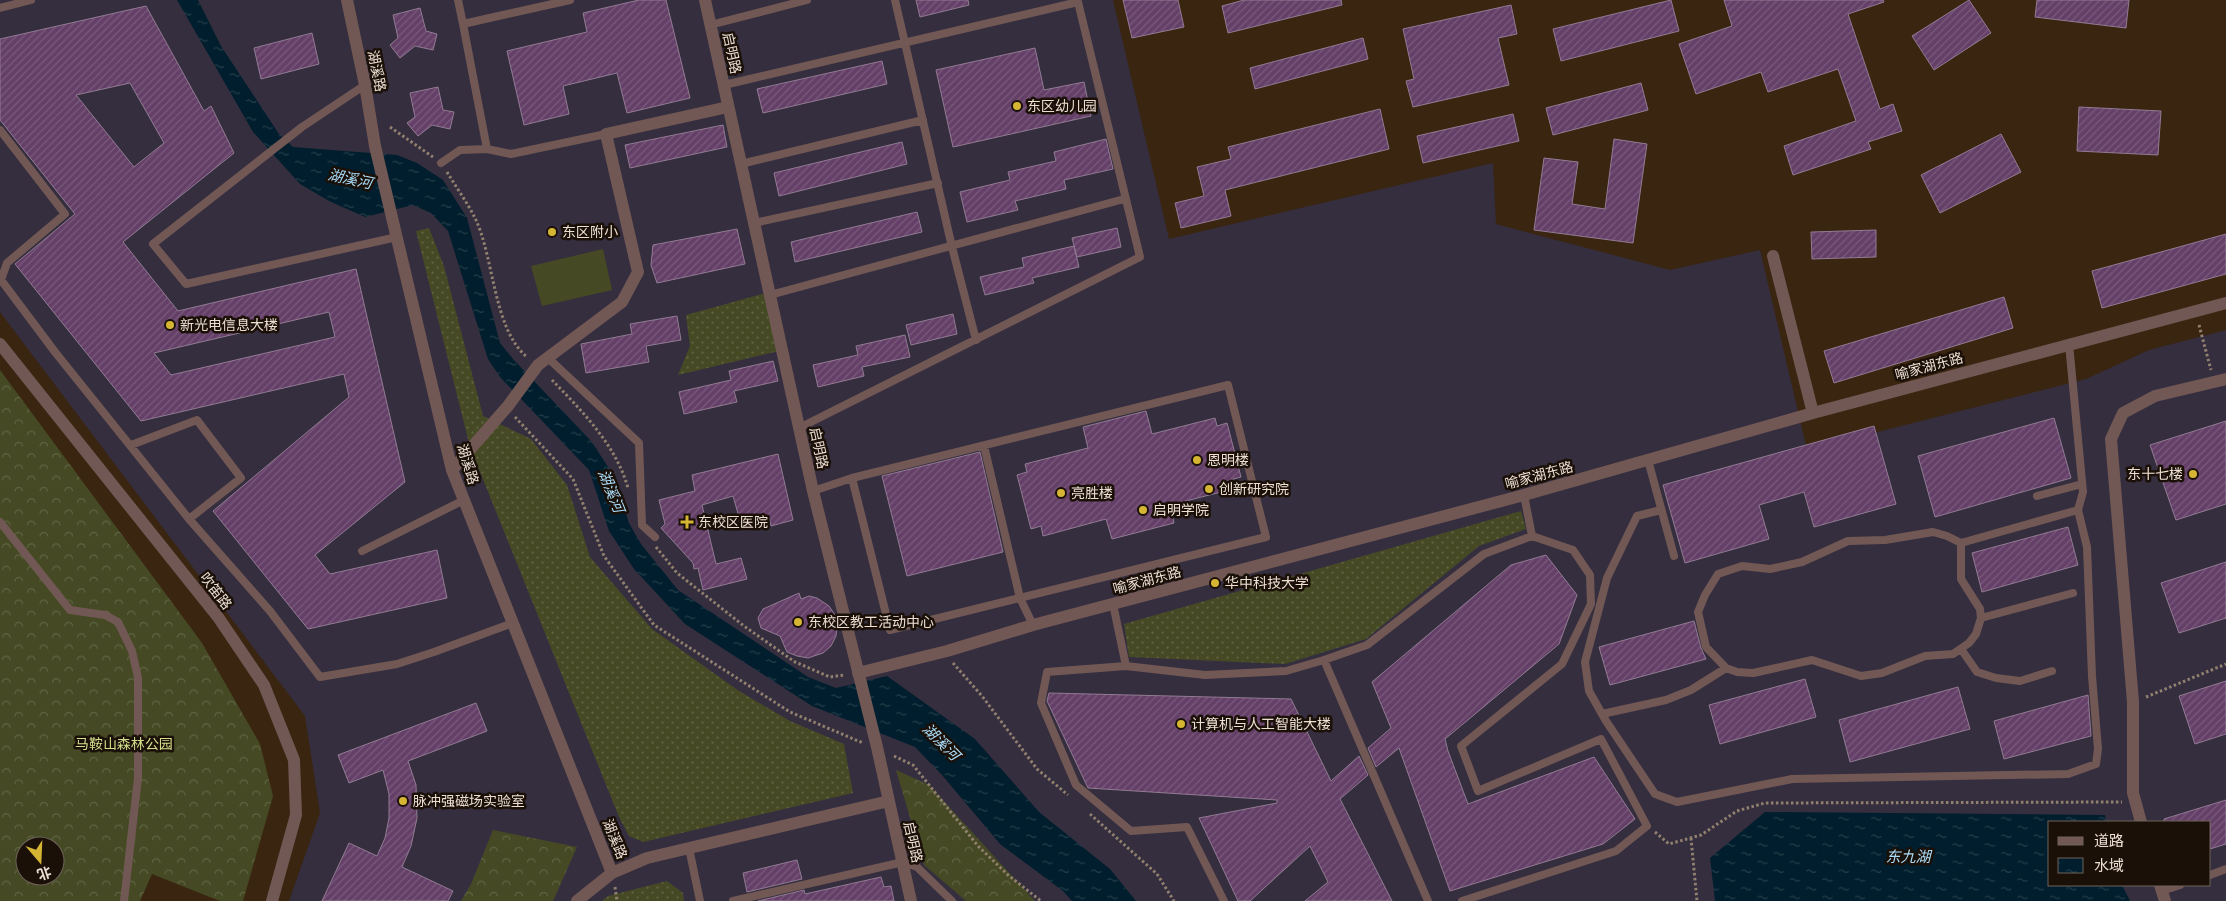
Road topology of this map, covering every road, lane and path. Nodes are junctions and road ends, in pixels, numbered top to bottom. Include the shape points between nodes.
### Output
1 (31, 0) edge
2 (347, 0) edge
3 (458, 0) edge
4 (570, 0) edge
5 (705, 0) edge
6 (807, 0) edge
7 (895, 0) edge
8 (0, 8) edge
9 (463, 24) junction
10 (710, 25) junction
11 (905, 42) junction
12 (365, 85) junction
13 (724, 85) junction
14 (728, 107) junction
15 (923, 120) junction
16 (390, 127) dead end
17 (0, 130) edge
18 (606, 134) junction
19 (487, 150) junction
20 (441, 163) junction
21 (741, 164) junction
22 (938, 183) junction
23 (1124, 199) junction
24 (754, 223) junction
25 (396, 238) junction
26 (952, 247) junction
27 (1772, 256) dead end
28 (770, 295) junction
29 (2226, 303) edge
30 (2195, 311) junction
31 (976, 340) junction
32 (0, 344) edge
33 (2069, 344) junction
34 (543, 362) junction
35 (2220, 381) edge
36 (507, 407) junction
37 (1812, 413) junction
38 (799, 428) junction
39 (131, 445) junction
40 (984, 446) junction
41 (1648, 460) junction
42 (452, 470) junction
43 (852, 478) junction
44 (2082, 484) junction
45 (628, 490) dead end
46 (813, 491) junction
47 (1524, 495) junction
48 (2037, 496) dead end
49 (464, 500) junction
50 (1661, 510) junction
51 (2078, 510) junction
52 (189, 519) junction
53 (0, 522) edge
54 (1532, 536) junction
55 (655, 542) joint
56 (1961, 543) junction
57 (362, 551) dead end
58 (1674, 556) dead end
59 (2073, 593) dead end
60 (1020, 598) junction
61 (1113, 604) junction
62 (1981, 618) junction
63 (513, 623) junction
64 (1034, 625) junction
65 (1961, 648) junction
66 (947, 651) junction
67 (1324, 660) junction
68 (2226, 664) edge
69 (1126, 666) junction
70 (1726, 668) junction
71 (2052, 671) dead end
72 (858, 673) junction
73 (2133, 702) junction
74 (1602, 714) junction
75 (877, 748) junction
76 (1072, 799) dead end
77 (889, 801) junction
78 (2135, 801) junction
79 (1086, 811) dead end
80 (2141, 821) edge
81 (1647, 826) junction
82 (1691, 838) junction
83 (689, 848) junction
84 (903, 862) junction
85 (2226, 869) edge
86 (612, 872) junction
87 (2211, 875) edge
88 (2177, 886) edge
89 (2162, 892) edge
90 (124, 901) edge
91 (272, 901) edge
92 (577, 901) edge
93 (700, 901) edge
94 (733, 901) edge
95 (911, 901) edge
96 (952, 901) edge
97 (1041, 901) edge
98 (1174, 901) edge
99 (1224, 901) edge
100 (1428, 901) edge
101 (1462, 901) edge
102 (1697, 901) edge

1 - 8 lane
2 - 12 street, 湖溪路
3 - 9 lane
4 - 9 lane
5 - 10 street, 启明路
6 - 10 lane
7 - 11 lane
9 - 19 lane
10 - 13 street, 启明路
11 - 13 lane
11 - 15 lane
11 - 23 lane via 1078,2
12 - 25 street, 湖溪路
12 - 25 lane via 302,127 153,244 186,284
13 - 14 street, 启明路
14 - 18 street
14 - 21 street, 启明路
15 - 21 lane
15 - 22 lane
16 - 20 path
17 - 39 lane via 65,214 8,263 0,280
18 - 19 lane via 512,154
18 - 34 street via 638,272 622,302
19 - 20 lane via 460,150
20 - 34 path via 476,219 506,326 522,352
21 - 24 street, 启明路
22 - 24 lane
22 - 26 lane
23 - 26 lane
23 - 31 lane via 1140,256
24 - 28 street, 启明路
25 - 42 street, 湖溪路
26 - 28 lane
26 - 31 lane
27 - 37 street
28 - 38 street, 启明路
29 - 30 street, 喻家湖东路
30 - 33 street, 喻家湖东路
30 - 35 path
31 - 38 lane
32 - 91 street, 吹笛路 via 218,617 264,686 294,760 296,815
33 - 37 street, 喻家湖东路
33 - 44 lane
34 - 36 street
34 - 45 path via 589,419 623,472
34 - 55 lane via 639,443 642,525
35 - 73 street via 2155,396 2123,413 2111,438
36 - 42 street
36 - 75 path via 573,479 604,556 654,625 790,712
37 - 41 street, 喻家湖东路
38 - 46 street, 启明路
39 - 52 lane
39 - 52 lane via 197,420 241,478
40 - 43 lane
40 - 60 lane
40 - 60 lane via 1228,386 1266,537
41 - 47 street, 喻家湖东路
41 - 50 lane
42 - 49 street, 湖溪路
43 - 46 lane
43 - 60 lane via 890,630
44 - 48 lane
44 - 51 lane
46 - 72 street, 启明路
47 - 54 lane
47 - 61 street, 喻家湖东路
49 - 57 lane
49 - 63 street, 湖溪路
50 - 58 lane
50 - 74 lane via 1637,516 1607,578 1585,662 1589,691
51 - 56 lane
51 - 74 lane via 2087,547 2098,749 2096,764 2068,774 1792,779 1677,802 1655,794
52 - 63 lane via 270,611 320,677 398,664
53 - 90 lane via 70,610 105,615 118,622 132,652 138,678 138,778
54 - 67 lane via 1484,554 1367,645
54 - 81 lane via 1573,550 1590,575 1591,604 1562,664 1461,746 1478,791 1601,739
55 - 72 path via 677,573 795,662 830,676
56 - 62 lane via 1961,579 1980,609
56 - 70 lane via 1933,532 1848,542 1802,562 1770,570 1742,566 1718,574 1698,612 1706,647
59 - 62 lane
60 - 64 lane
61 - 64 street, 喻家湖东路
61 - 69 lane
62 - 65 lane via 1972,638
63 - 86 street, 湖溪路
64 - 66 street, 喻家湖东路
65 - 70 lane via 1953,654 1925,656 1867,676 1851,675 1812,660 1753,673
65 - 71 lane via 1977,672 1996,678 2020,681
66 - 72 street, 喻家湖东路
66 - 76 path via 1037,769
67 - 69 lane via 1286,671 1205,674
67 - 100 lane
68 - 73 path
69 - 99 lane via 1047,672 1041,703 1076,785 1131,831 1187,827
70 - 74 lane via 1691,690 1666,700
72 - 75 street, 启明路
73 - 78 street via 2132,793
75 - 77 street, 启明路
75 - 97 path via 913,765 978,846
77 - 83 street
77 - 84 street, 启明路
78 - 80 street
78 - 82 path via 1765,803 1738,811
79 - 98 path via 1157,874
81 - 82 path via 1669,844
81 - 101 lane via 1616,851
82 - 102 path
83 - 86 street via 647,858
83 - 93 lane
84 - 94 lane
84 - 95 street, 启明路
84 - 96 lane via 917,867
85 - 87 lane
86 - 92 street, 湖溪路
88 - 89 lane

